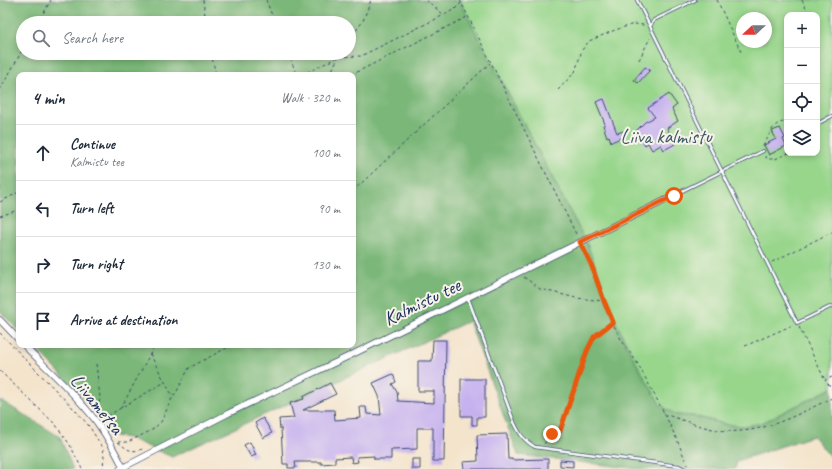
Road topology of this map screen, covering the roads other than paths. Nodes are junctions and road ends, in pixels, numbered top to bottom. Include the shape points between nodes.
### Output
1 (637, 0) edge
2 (695, 0) edge
3 (650, 26) junction
4 (832, 116) edge
5 (820, 122) edge
6 (763, 151) road end
7 (722, 172) junction
8 (674, 196) joint
9 (468, 298) junction
10 (832, 306) edge
11 (0, 320) edge
12 (16, 337) edge
13 (27, 348) edge
14 (122, 468) edge
15 (685, 469) edge

1 - 3 lane
2 - 3 lane via 654,20
3 - 7 lane
4 - 5 lane
6 - 7 lane
7 - 8 lane
7 - 10 lane via 797,323
8 - 9 street, Kalmistu tee
9 - 14 street, Kalmistu tee via 229,413
9 - 15 lane via 519,434 527,443 535,447 679,466
11 - 12 street
13 - 14 street, Liivametsa via 97,423 111,444

